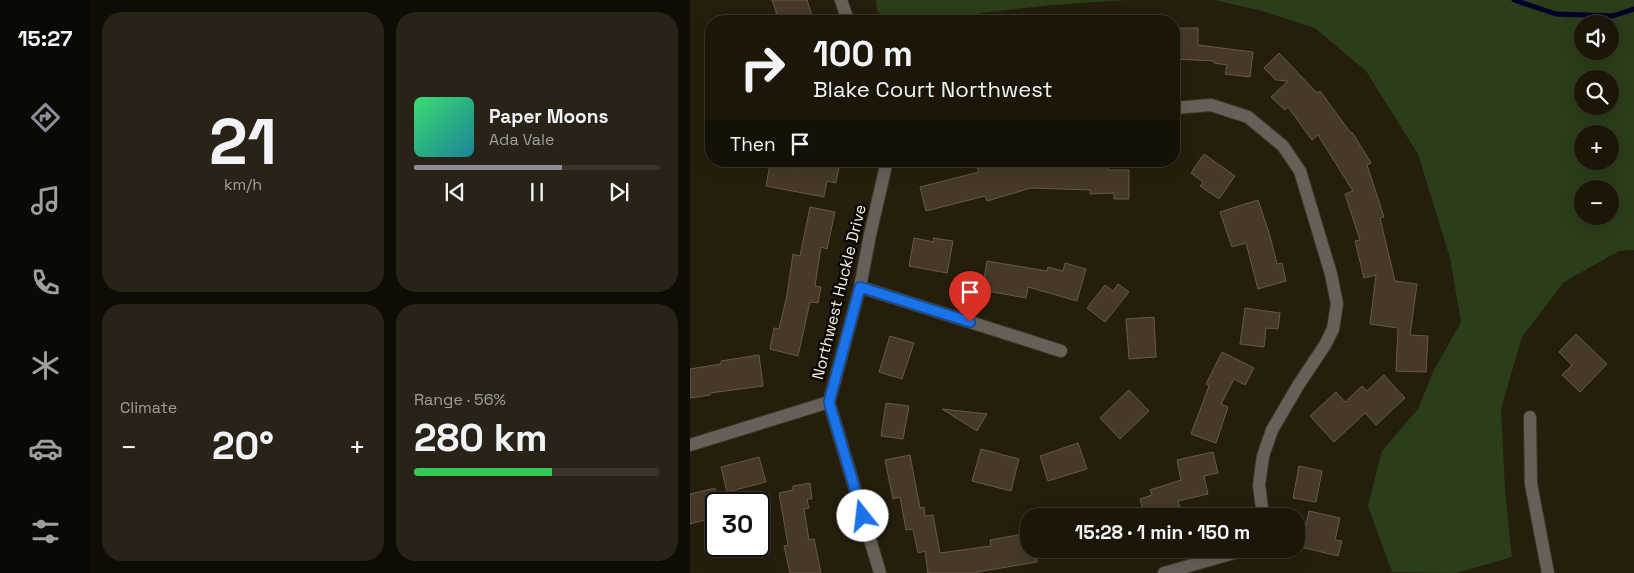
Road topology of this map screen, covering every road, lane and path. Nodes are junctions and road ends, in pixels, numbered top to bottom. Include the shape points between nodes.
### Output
1 (841, 0) edge
2 (846, 15) edge
3 (1180, 108) edge
4 (886, 167) edge
5 (860, 287) junction
6 (1061, 351) dead end
7 (829, 402) junction
8 (1530, 417) dead end
9 (690, 445) edge
10 (1262, 508) edge
11 (1216, 558) edge
12 (880, 573) edge
13 (1164, 573) edge
14 (1548, 573) edge

1 - 2 street
3 - 10 street via 1211,105 1248,117 1283,146 1300,171 1331,274 1337,304 1333,329 1272,430 1263,456 1259,485
4 - 5 street, Northwest Huckle Drive
5 - 6 street
5 - 7 street, Northwest Huckle Drive
7 - 9 street
7 - 12 street, Northwest Huckle Drive
8 - 14 street via 1531,484
11 - 13 street

